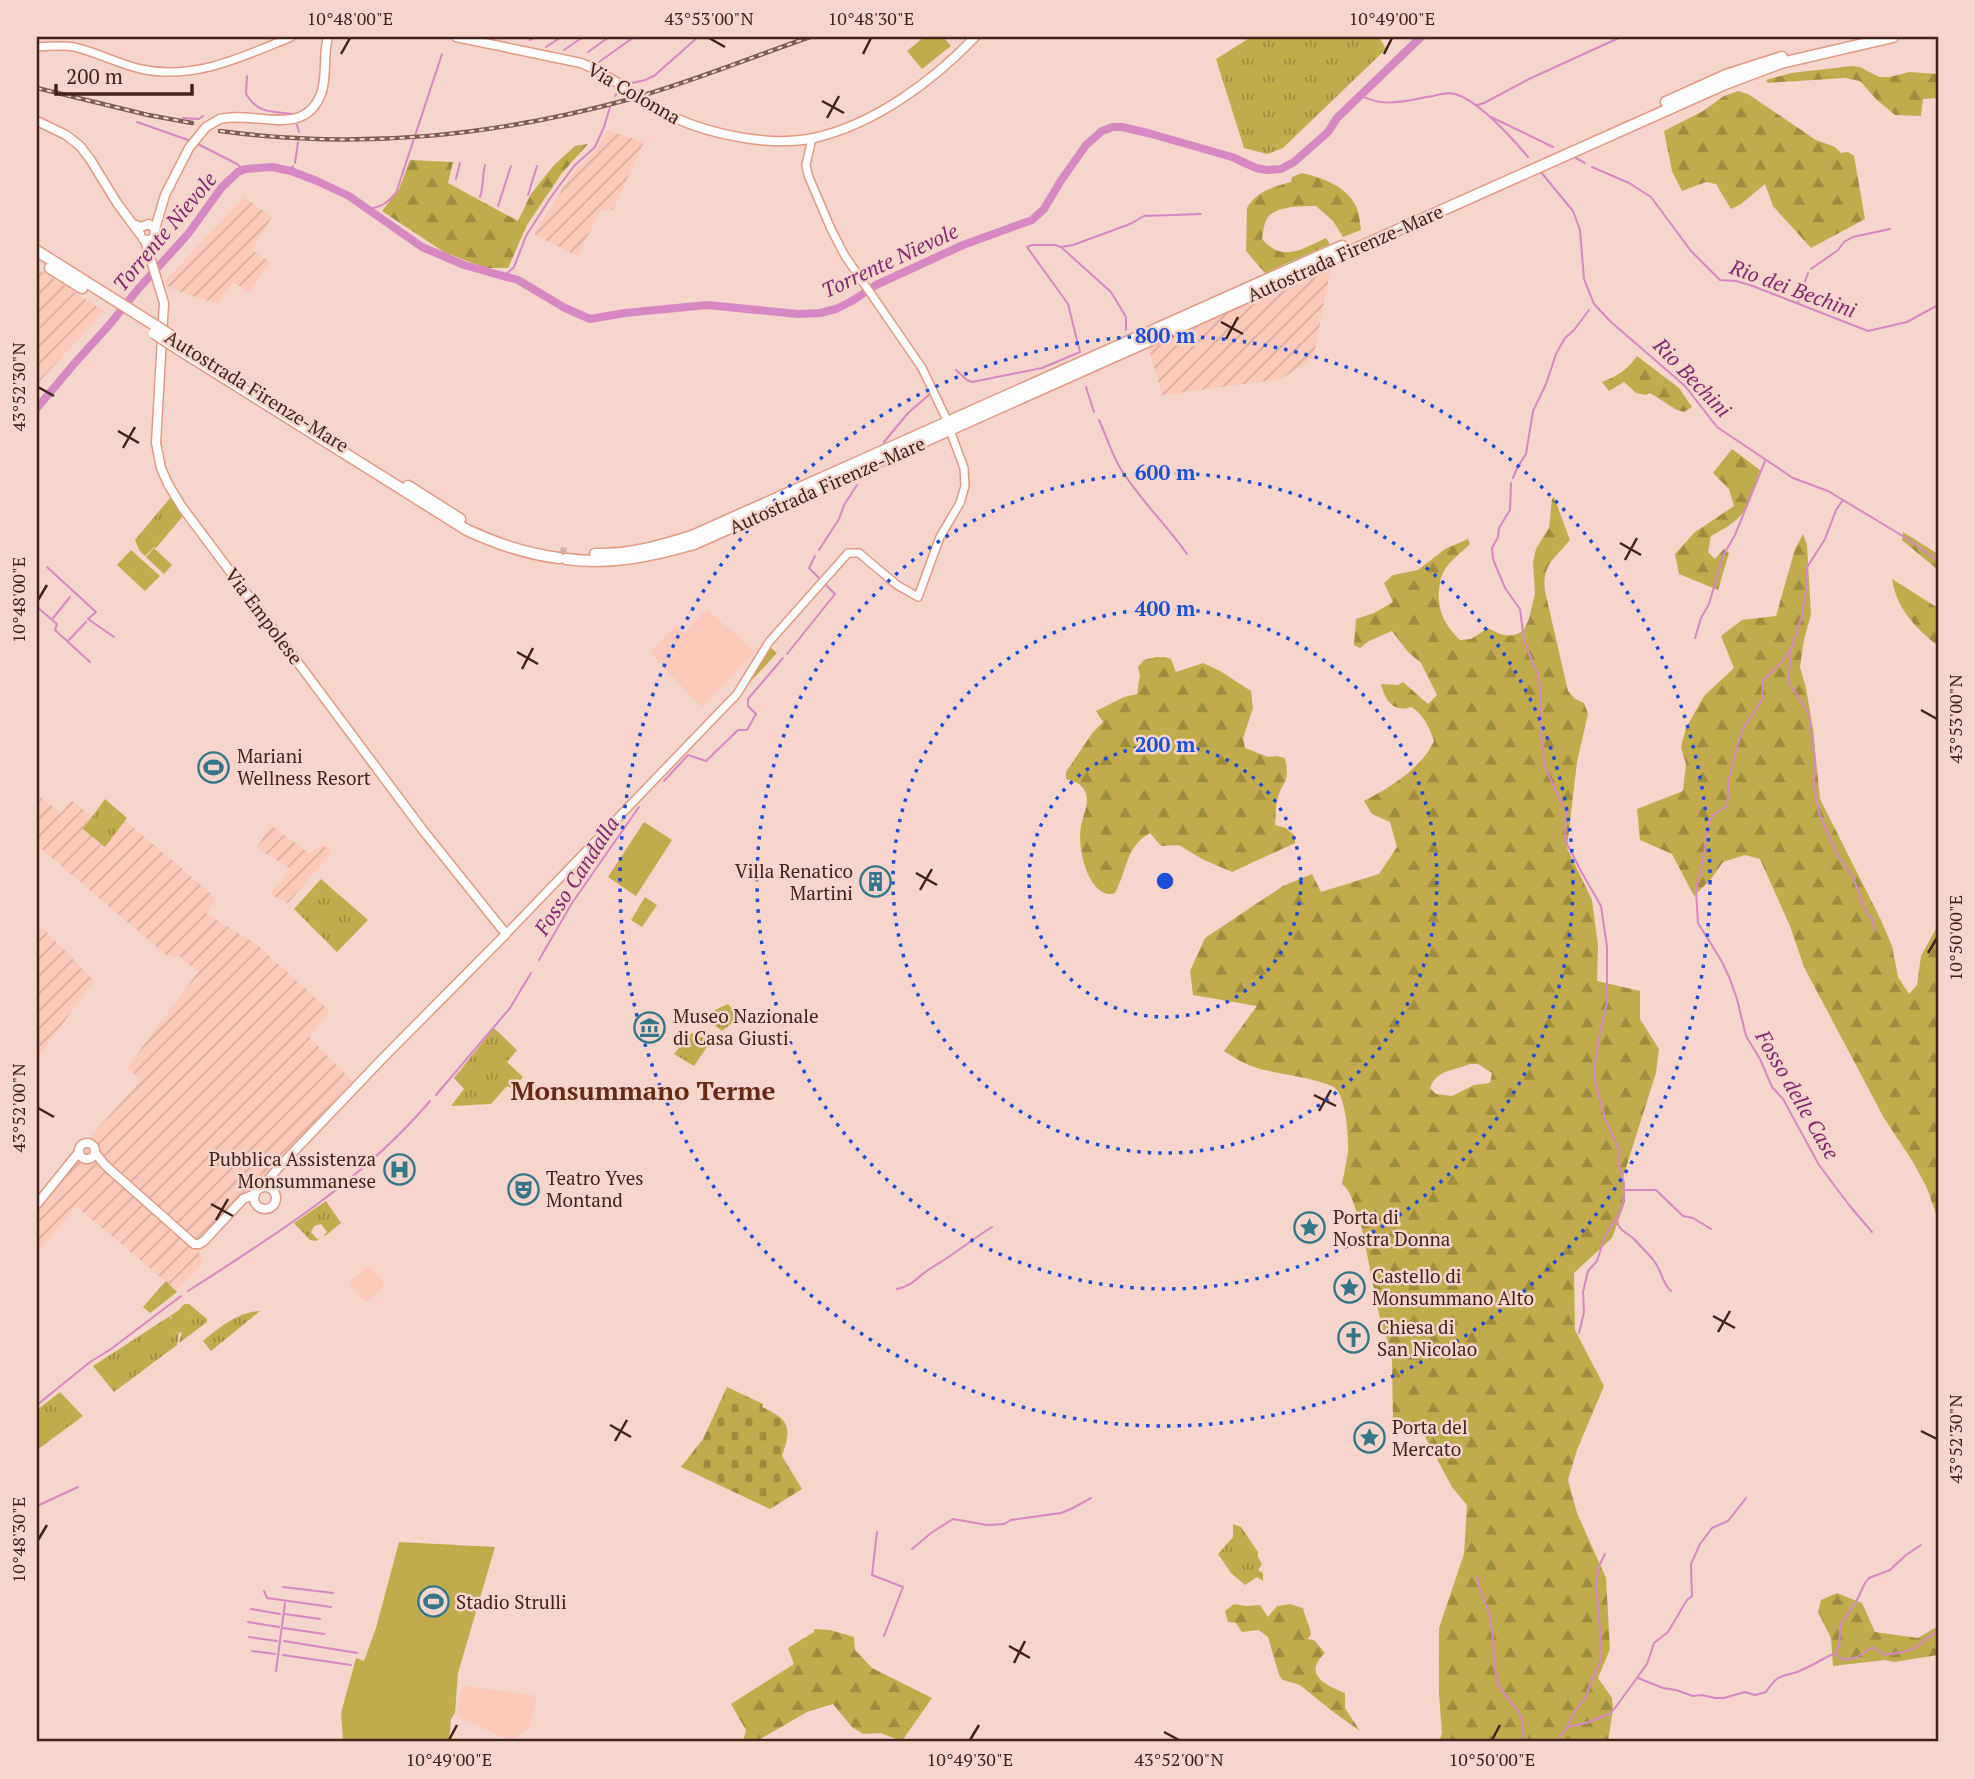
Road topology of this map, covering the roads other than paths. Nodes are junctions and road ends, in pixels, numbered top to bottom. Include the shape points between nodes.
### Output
1 (291, 37) edge
2 (456, 37) edge
3 (975, 37) edge
4 (1864, 37) edge
5 (1893, 37) edge
6 (327, 38) edge
7 (37, 47) edge
8 (37, 121) edge
9 (812, 138) junction
10 (145, 231) junction
11 (37, 249) edge
12 (37, 259) edge
13 (102, 296) junction
14 (946, 418) dead end
15 (951, 433) dead end
16 (563, 556) junction
17 (506, 934) junction
18 (279, 1167) junction
19 (262, 1188) junction
20 (274, 1192) junction
21 (255, 1194) junction
22 (37, 1204) edge
23 (258, 1206) junction
24 (227, 1218) junction

1 - 7 main road via 232,61 185,71 146,70 73,47
2 - 9 main road, Via Colonna via 581,63 666,114 712,130 766,139
3 - 9 main road, Via Colonna via 895,102
4 - 16 highway, Autostrada Firenze-Mare via 1726,75 692,536 626,553
5 - 16 highway, Autostrada Firenze-Mare via 1781,63 1734,80 694,544 627,560
6 - 10 main road, bridge via 321,93 307,114 286,121 220,119 206,127 177,169 158,215
8 - 10 main road, Via Empolese via 66,135 90,159 117,203
9 - 14 main road via 806,165 812,188 845,256 922,368
10 - 17 main road, Via Empolese via 165,313 156,443 168,484 422,829
11 - 13 highway, Autostrada Firenze-Mare
12 - 13 highway, Autostrada Firenze-Mare
13 - 16 highway, Autostrada Firenze-Mare, bridge via 475,527
15 - 17 main road via 964,468 965,486 918,597 859,553 851,552 769,642 737,694
17 - 18 main road
18 - 19 main road
18 - 20 main road
19 - 20 main road
19 - 21 main road
20 - 23 main road via 272,1205
21 - 23 main road
21 - 24 main road via 243,1199
22 - 24 main road via 68,1167 87,1155 106,1166 194,1244 204,1241
23 - 24 main road via 243,1206

